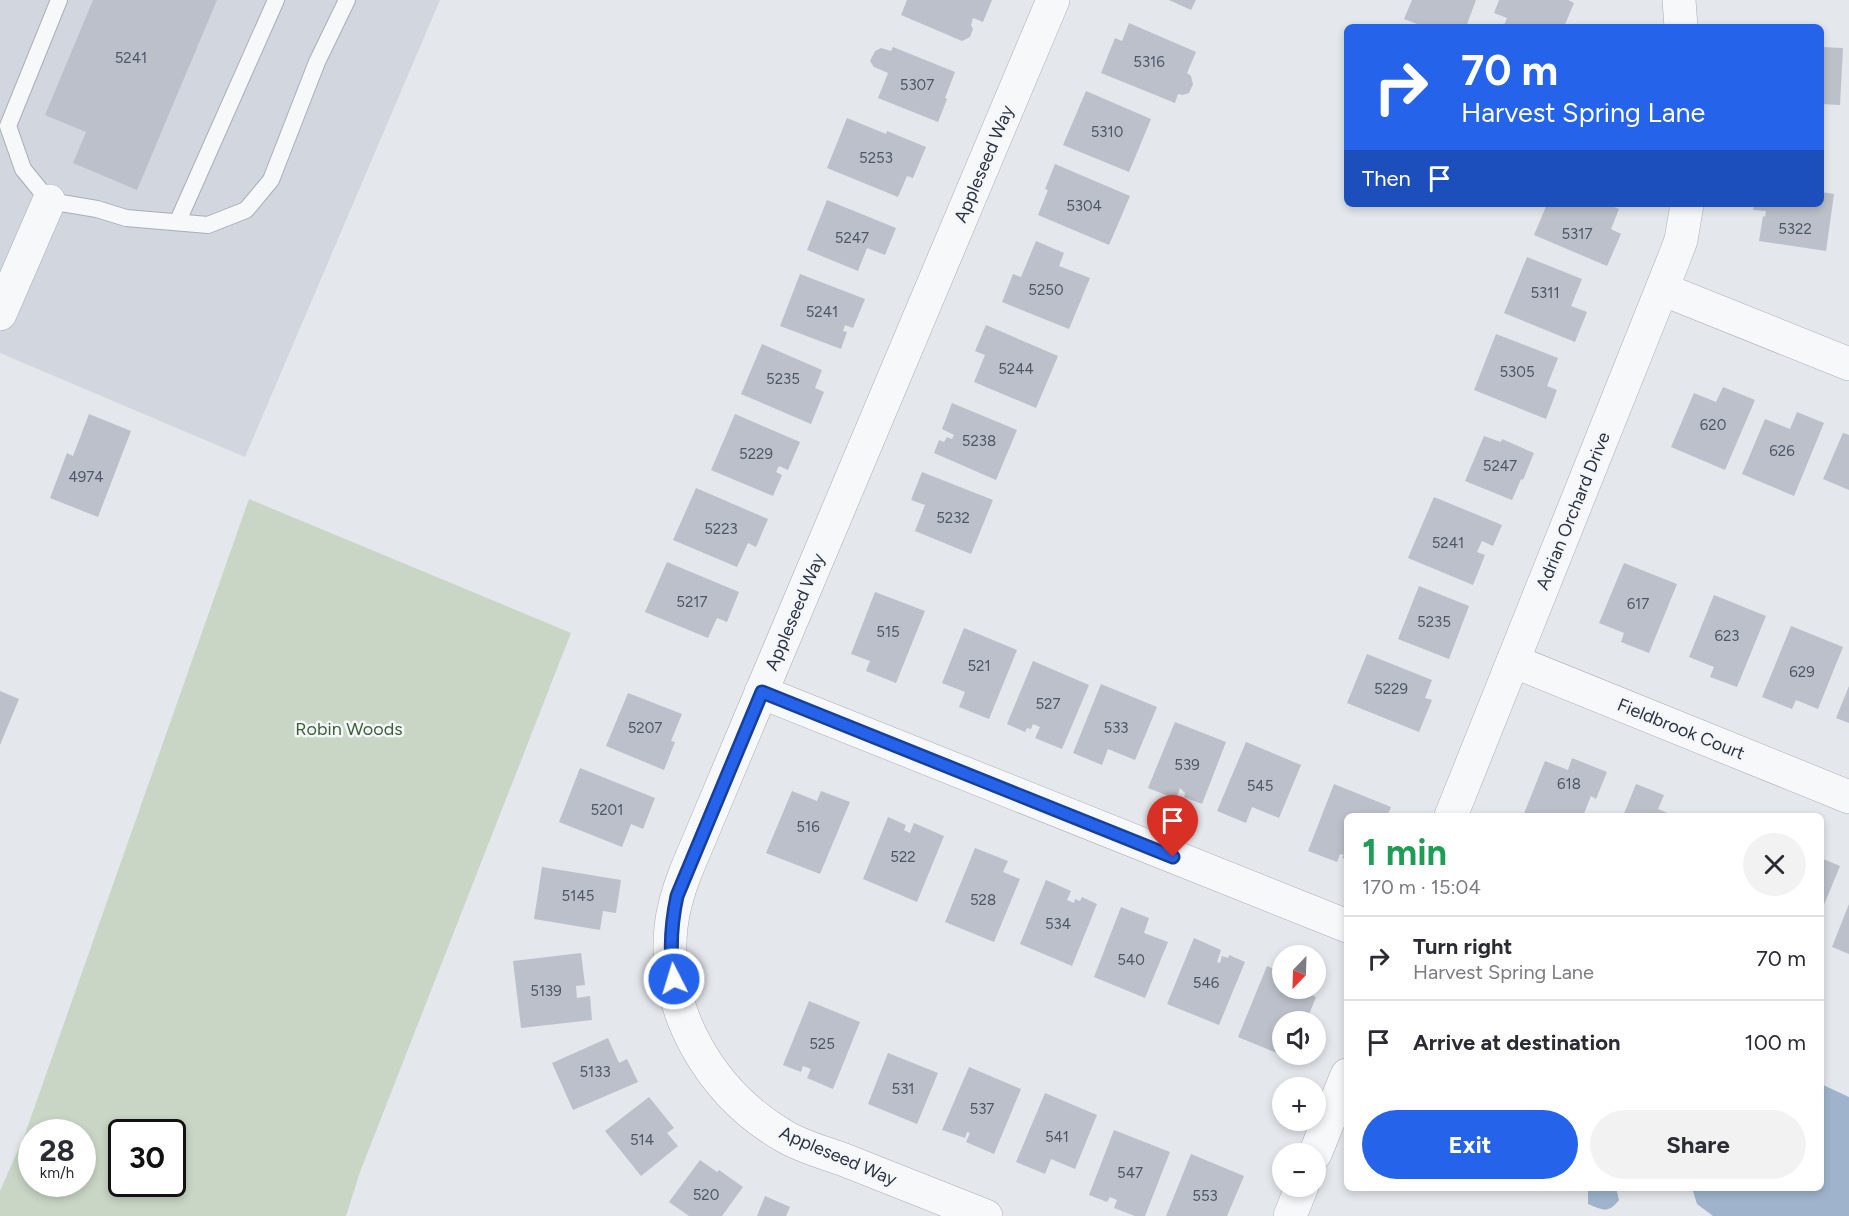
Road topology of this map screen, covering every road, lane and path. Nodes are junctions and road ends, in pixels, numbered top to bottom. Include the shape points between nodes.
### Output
1 (59, 0) edge
2 (276, 0) edge
3 (347, 0) edge
4 (1053, 0) edge
5 (1679, 0) edge
6 (1681, 24) edge
7 (49, 201) junction
8 (1686, 207) edge
9 (178, 221) junction
10 (1662, 289) junction
11 (0, 314) edge
12 (1849, 364) edge
13 (1513, 661) junction
14 (762, 692) junction
15 (1849, 797) edge
16 (1452, 813) edge
17 (1344, 925) edge
18 (1344, 1082) edge
19 (1319, 1143) edge
20 (1298, 1197) edge
21 (986, 1216) edge
22 (1290, 1216) edge

1 - 7 lane via 8,126 22,168
2 - 9 lane
3 - 9 lane via 317,63 271,180 246,210 208,225
4 - 14 street, Appleseed Way
5 - 6 street
7 - 9 lane via 126,218
7 - 11 street
8 - 10 street, Adrian Orchard Drive via 1681,240
10 - 12 street
10 - 13 street, Adrian Orchard Drive
13 - 15 street, Fieldbrook Court
13 - 16 street, Adrian Orchard Drive
14 - 17 street
14 - 21 street, Appleseed Way via 677,896 670,928 671,964 685,1023 699,1053 737,1100 784,1136
18 - 19 street
20 - 22 street

